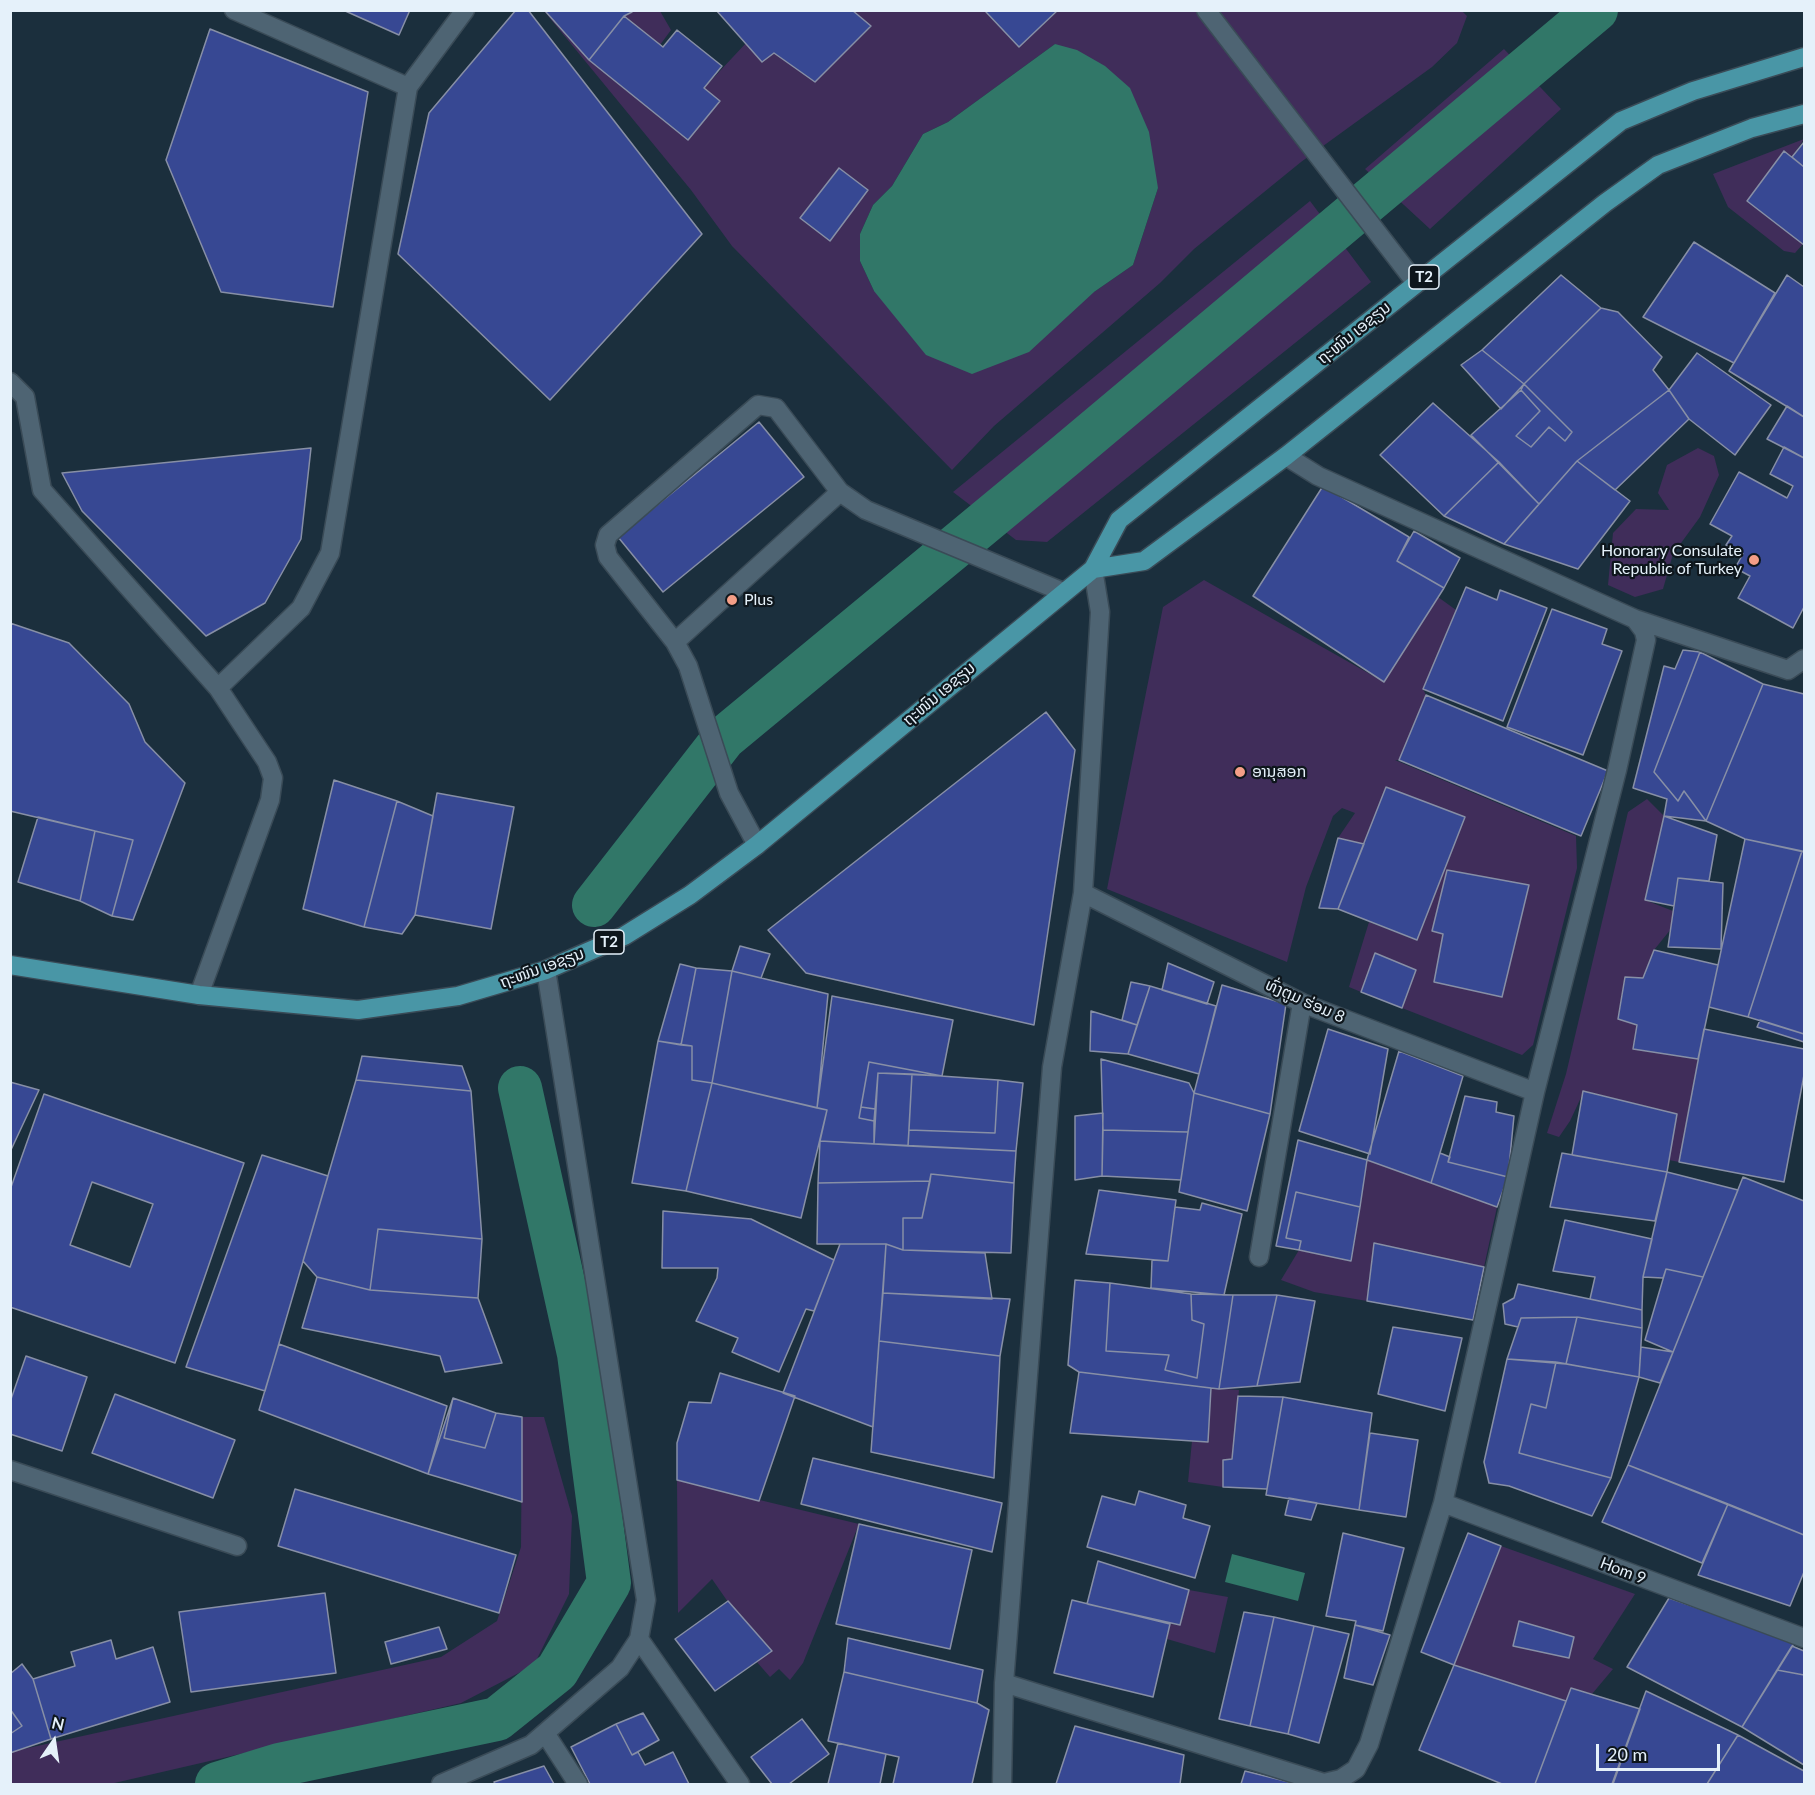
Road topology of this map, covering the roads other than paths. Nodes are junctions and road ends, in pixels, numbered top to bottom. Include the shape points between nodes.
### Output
1 (234, 10) edge
2 (465, 10) edge
3 (1206, 10) edge
4 (1804, 57) edge
5 (408, 87) junction
6 (1804, 114) edge
7 (1416, 283) junction
8 (10, 382) edge
9 (1286, 456) junction
10 (840, 492) junction
11 (1093, 569) junction
12 (1063, 592) junction
13 (1635, 619) junction
14 (675, 642) junction
15 (1804, 659) edge
16 (218, 688) junction
17 (757, 845) junction
18 (1083, 893) junction
19 (10, 965) edge
20 (546, 970) junction
21 (199, 995) junction
22 (1302, 1003) junction
23 (1535, 1092) junction
24 (1259, 1257) dead end
25 (10, 1470) edge
26 (1443, 1503) junction
27 (237, 1546) dead end
28 (1804, 1638) edge
29 (639, 1639) junction
30 (1004, 1683) junction
31 (545, 1733) junction
32 (441, 1785) edge
33 (578, 1785) edge
34 (741, 1785) edge
35 (1002, 1785) edge

1 - 5 street
2 - 5 street
3 - 7 street
4 - 7 main road, ຖະໜົນ ເອຊຽນ / T2 via 1693,91 1621,120
5 - 16 street via 330,553 301,608
6 - 9 main road, ຖະໜົນ ເອຊຽນ / T2 via 1752,128 1658,165
7 - 11 main road, ຖະໜົນ ເອຊຽນ / T2 via 1119,520
8 - 16 street via 25,397 42,490
9 - 11 main road, ຖະໜົນ ເອຊຽນ / T2 via 1144,561
9 - 13 street via 1318,477
10 - 12 street via 866,510
10 - 14 street
10 - 14 street via 776,408 758,405 609,535 605,545 608,557
11 - 12 main road, ຖະໜົນ ເອຊຽນ / T2
11 - 18 street via 1100,612
12 - 17 main road, ຖະໜົນ ເອຊຽນ / T2
13 - 15 street via 1788,670
13 - 23 street via 1646,640
14 - 17 street via 688,666 729,793
16 - 21 street via 267,762 273,778 270,800
17 - 20 main road, ຖະໜົນ ເອຊຽນ / T2 via 690,895 624,936
18 - 22 street, ທົ່ງຕູມ ຮ່ອມ 8
18 - 30 street via 1052,1067
19 - 21 main road, ຖະໜົນ ເອຊຽນ / T2
20 - 21 main road, ຖະໜົນ ເອຊຽນ / T2 via 458,996 358,1010
20 - 29 street via 646,1600
22 - 23 street, ທົ່ງຕູມ ຮ່ອມ 8
22 - 24 street
23 - 26 street
25 - 27 street
26 - 28 street, Hom 9
26 - 30 street via 1369,1744 1356,1769 1341,1779 1324,1783
29 - 31 street via 620,1668
29 - 34 street
30 - 35 street
31 - 32 street via 531,1745
31 - 33 street

